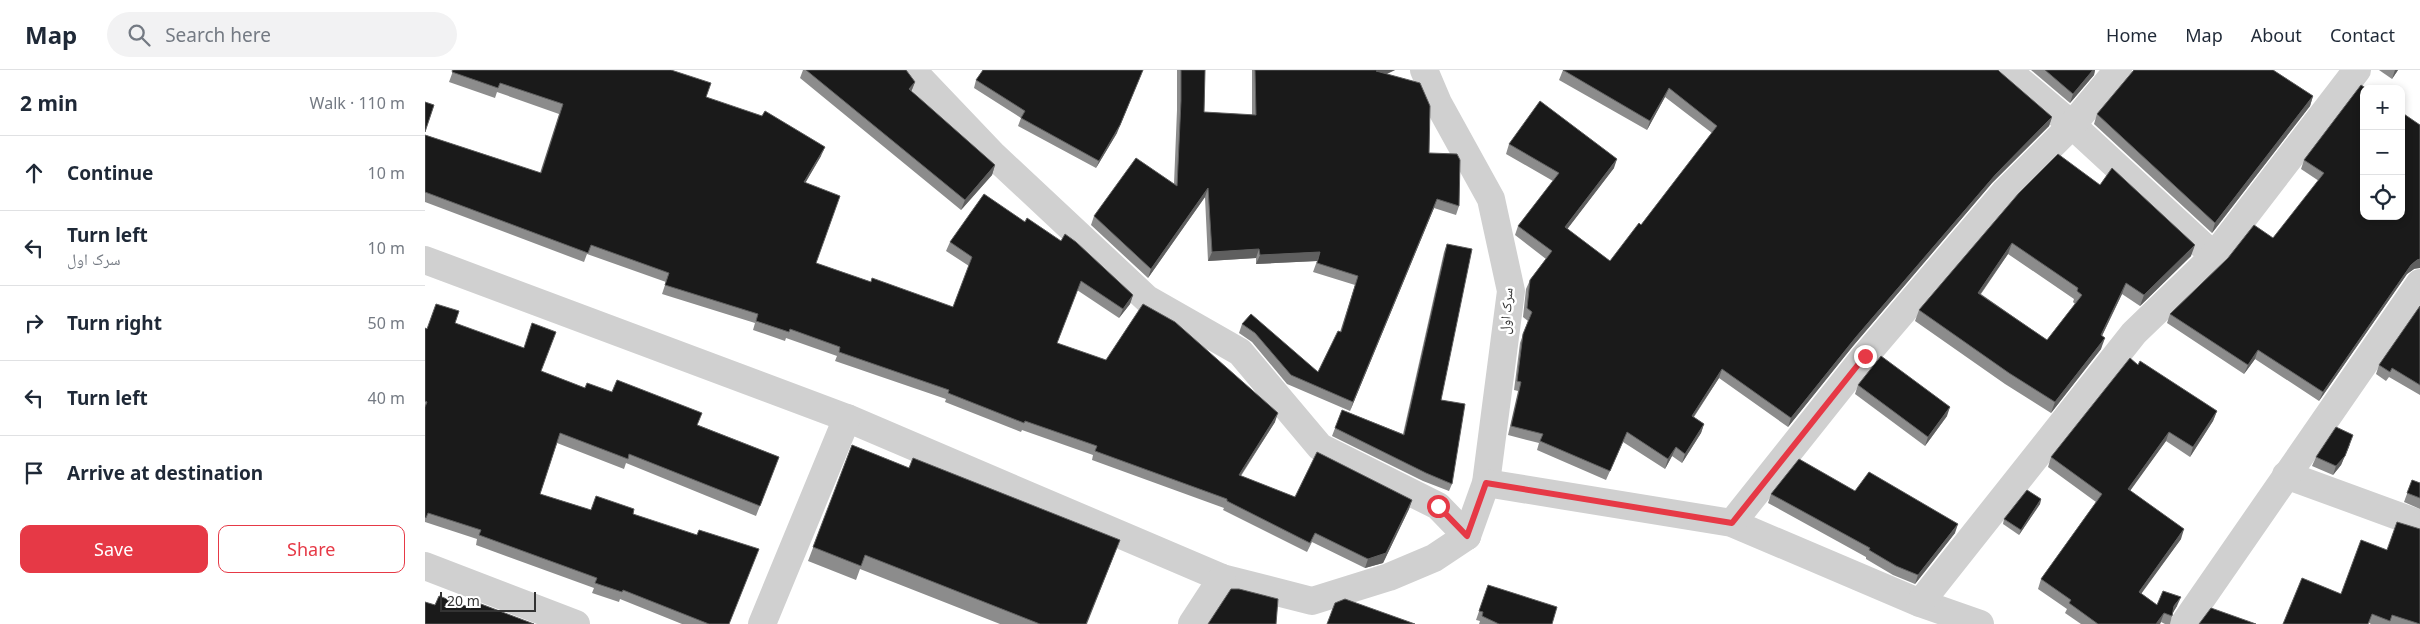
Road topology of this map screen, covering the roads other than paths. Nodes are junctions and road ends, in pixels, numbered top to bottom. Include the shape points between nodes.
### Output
1 (912, 70) edge
2 (1424, 70) edge
3 (2007, 70) edge
4 (2118, 70) edge
5 (2357, 70) edge
6 (2072, 125) junction
7 (2214, 256) junction
8 (425, 260) edge
9 (2420, 283) edge
10 (847, 418) junction
11 (2286, 475) junction
12 (1486, 483) junction
13 (1732, 523) junction
14 (2420, 524) edge
15 (1467, 536) junction
16 (425, 566) edge
17 (1222, 578) junction
18 (1920, 603) junction
19 (576, 624) edge
20 (762, 624) edge
21 (1192, 624) edge
22 (1980, 624) edge
23 (2184, 624) edge

1 - 15 street via 992,154 1147,299 1240,352 1320,447 1438,506
2 - 12 street, سرک اول via 1438,103 1491,199 1511,291
3 - 6 street
4 - 6 street
5 - 7 street
6 - 7 street
6 - 13 street via 2005,193 1865,356
7 - 18 street via 2134,334
8 - 10 street
9 - 11 street
10 - 17 street
10 - 20 street
11 - 14 street
11 - 23 street
12 - 13 street
12 - 15 street, سرک اول
13 - 18 street
15 - 17 street via 1425,562 1312,601
16 - 19 street
17 - 21 street
18 - 22 street

